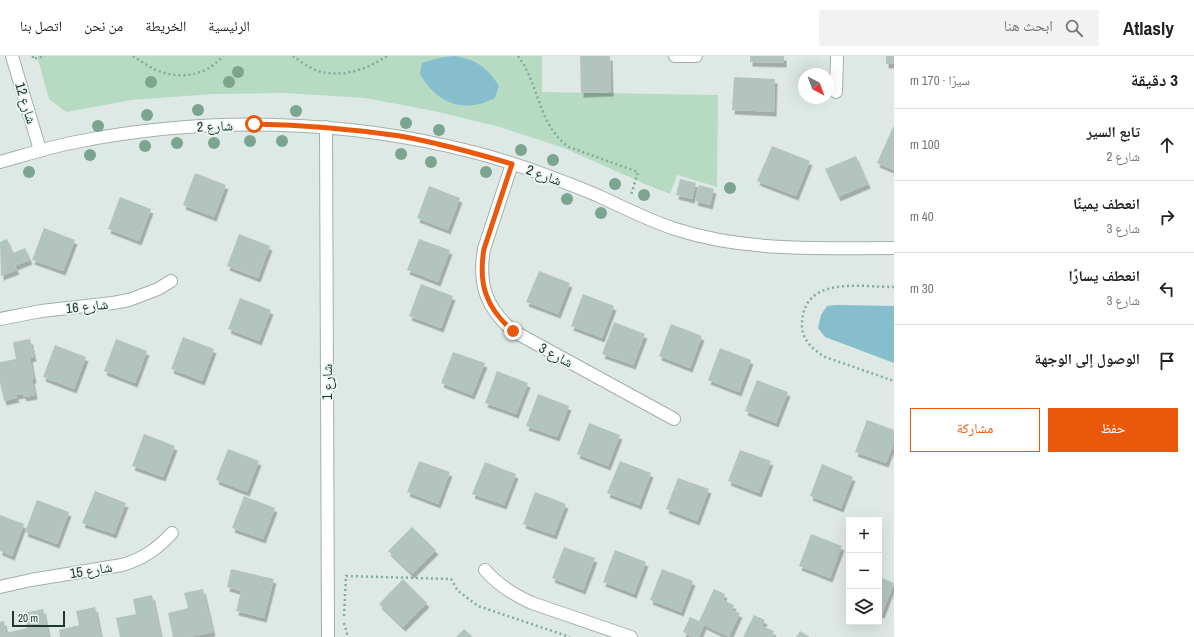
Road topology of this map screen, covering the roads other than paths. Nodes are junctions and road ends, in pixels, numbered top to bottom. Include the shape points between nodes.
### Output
1 (12, 56) edge
2 (675, 56) edge
3 (696, 56) edge
4 (837, 56) edge
5 (836, 92) dead end
6 (326, 127) junction
7 (40, 150) junction
8 (0, 162) edge
9 (512, 164) junction
10 (894, 248) edge
11 (171, 281) dead end
12 (0, 319) edge
13 (674, 419) dead end
14 (172, 532) dead end
15 (485, 570) dead end
16 (0, 587) edge
17 (328, 637) edge
18 (631, 637) edge

1 - 7 street, شارع 12
2 - 3 street
4 - 5 street
6 - 7 street, شارع 2 via 254,124 182,127 110,136
6 - 9 street, شارع 2 via 401,136
6 - 17 street, شارع 1
7 - 8 street, شارع 2
9 - 10 street, شارع 2 via 570,184 681,231 725,242 777,247
9 - 13 street, شارع 3 via 484,249 482,275 488,301 513,331
11 - 12 street, شارع 16 via 158,289 128,300
14 - 16 street, شارع 15 via 150,554 136,561
15 - 18 street via 502,586 522,599

